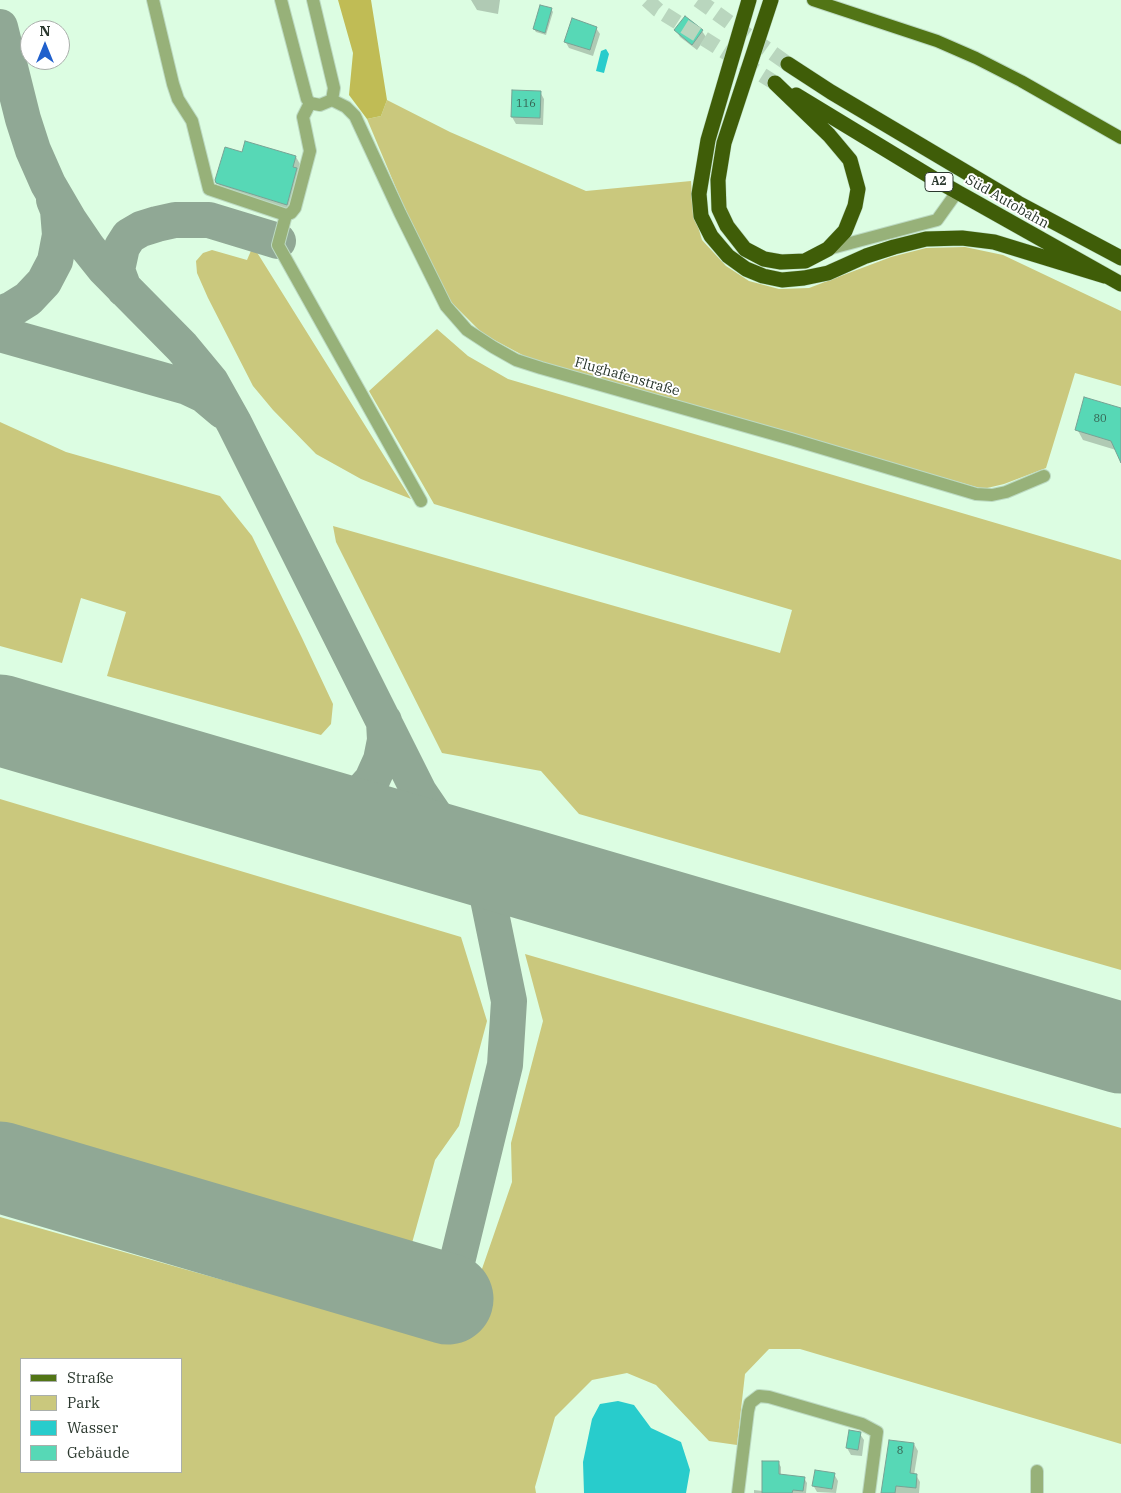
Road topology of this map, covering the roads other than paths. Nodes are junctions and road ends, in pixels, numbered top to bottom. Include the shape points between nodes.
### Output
1 (154, 0) edge
2 (281, 0) edge
3 (313, 0) edge
4 (749, 0) edge
5 (771, 0) edge
6 (813, 0) edge
7 (788, 64) tunnel mouth
8 (332, 100) junction
9 (310, 103) junction
10 (1121, 138) edge
11 (957, 192) junction
12 (286, 215) junction
13 (828, 250) junction
14 (1121, 258) edge
15 (1105, 276) junction
16 (1121, 284) edge
17 (1044, 476) dead end
18 (421, 501) dead end
19 (1037, 1471) dead end
20 (738, 1493) edge
21 (869, 1493) edge
22 (1037, 1493) edge

1 - 12 street via 173,84 192,121 208,189
2 - 9 street via 304,93
3 - 8 street via 334,88
4 - 15 highway via 708,140 699,194 702,216 711,236 728,256 746,269 782,280 828,273 866,256 926,239 962,238 994,242
5 - 13 highway via 724,142 718,180 719,209 744,249 764,259 805,261
6 - 10 main road via 937,41 976,58
7 - 14 highway, Süd Autobahn / A2 via 1018,204
8 - 9 street via 320,105
8 - 17 street, Flughafenstraße via 346,107 354,116 446,306 468,330 508,356 976,494 1006,492
9 - 12 street via 303,117 310,151 295,208
11 - 13 street via 937,220
11 - 13 highway, Süd Autobahn / A2 via 775,84 829,135 850,160 858,190 855,206 845,231
11 - 15 highway, Süd Autobahn / A2
12 - 18 street via 278,245
15 - 16 highway, Süd Autobahn / A2
19 - 22 street
20 - 21 street via 748,1411 750,1403 759,1396 862,1424 877,1432

